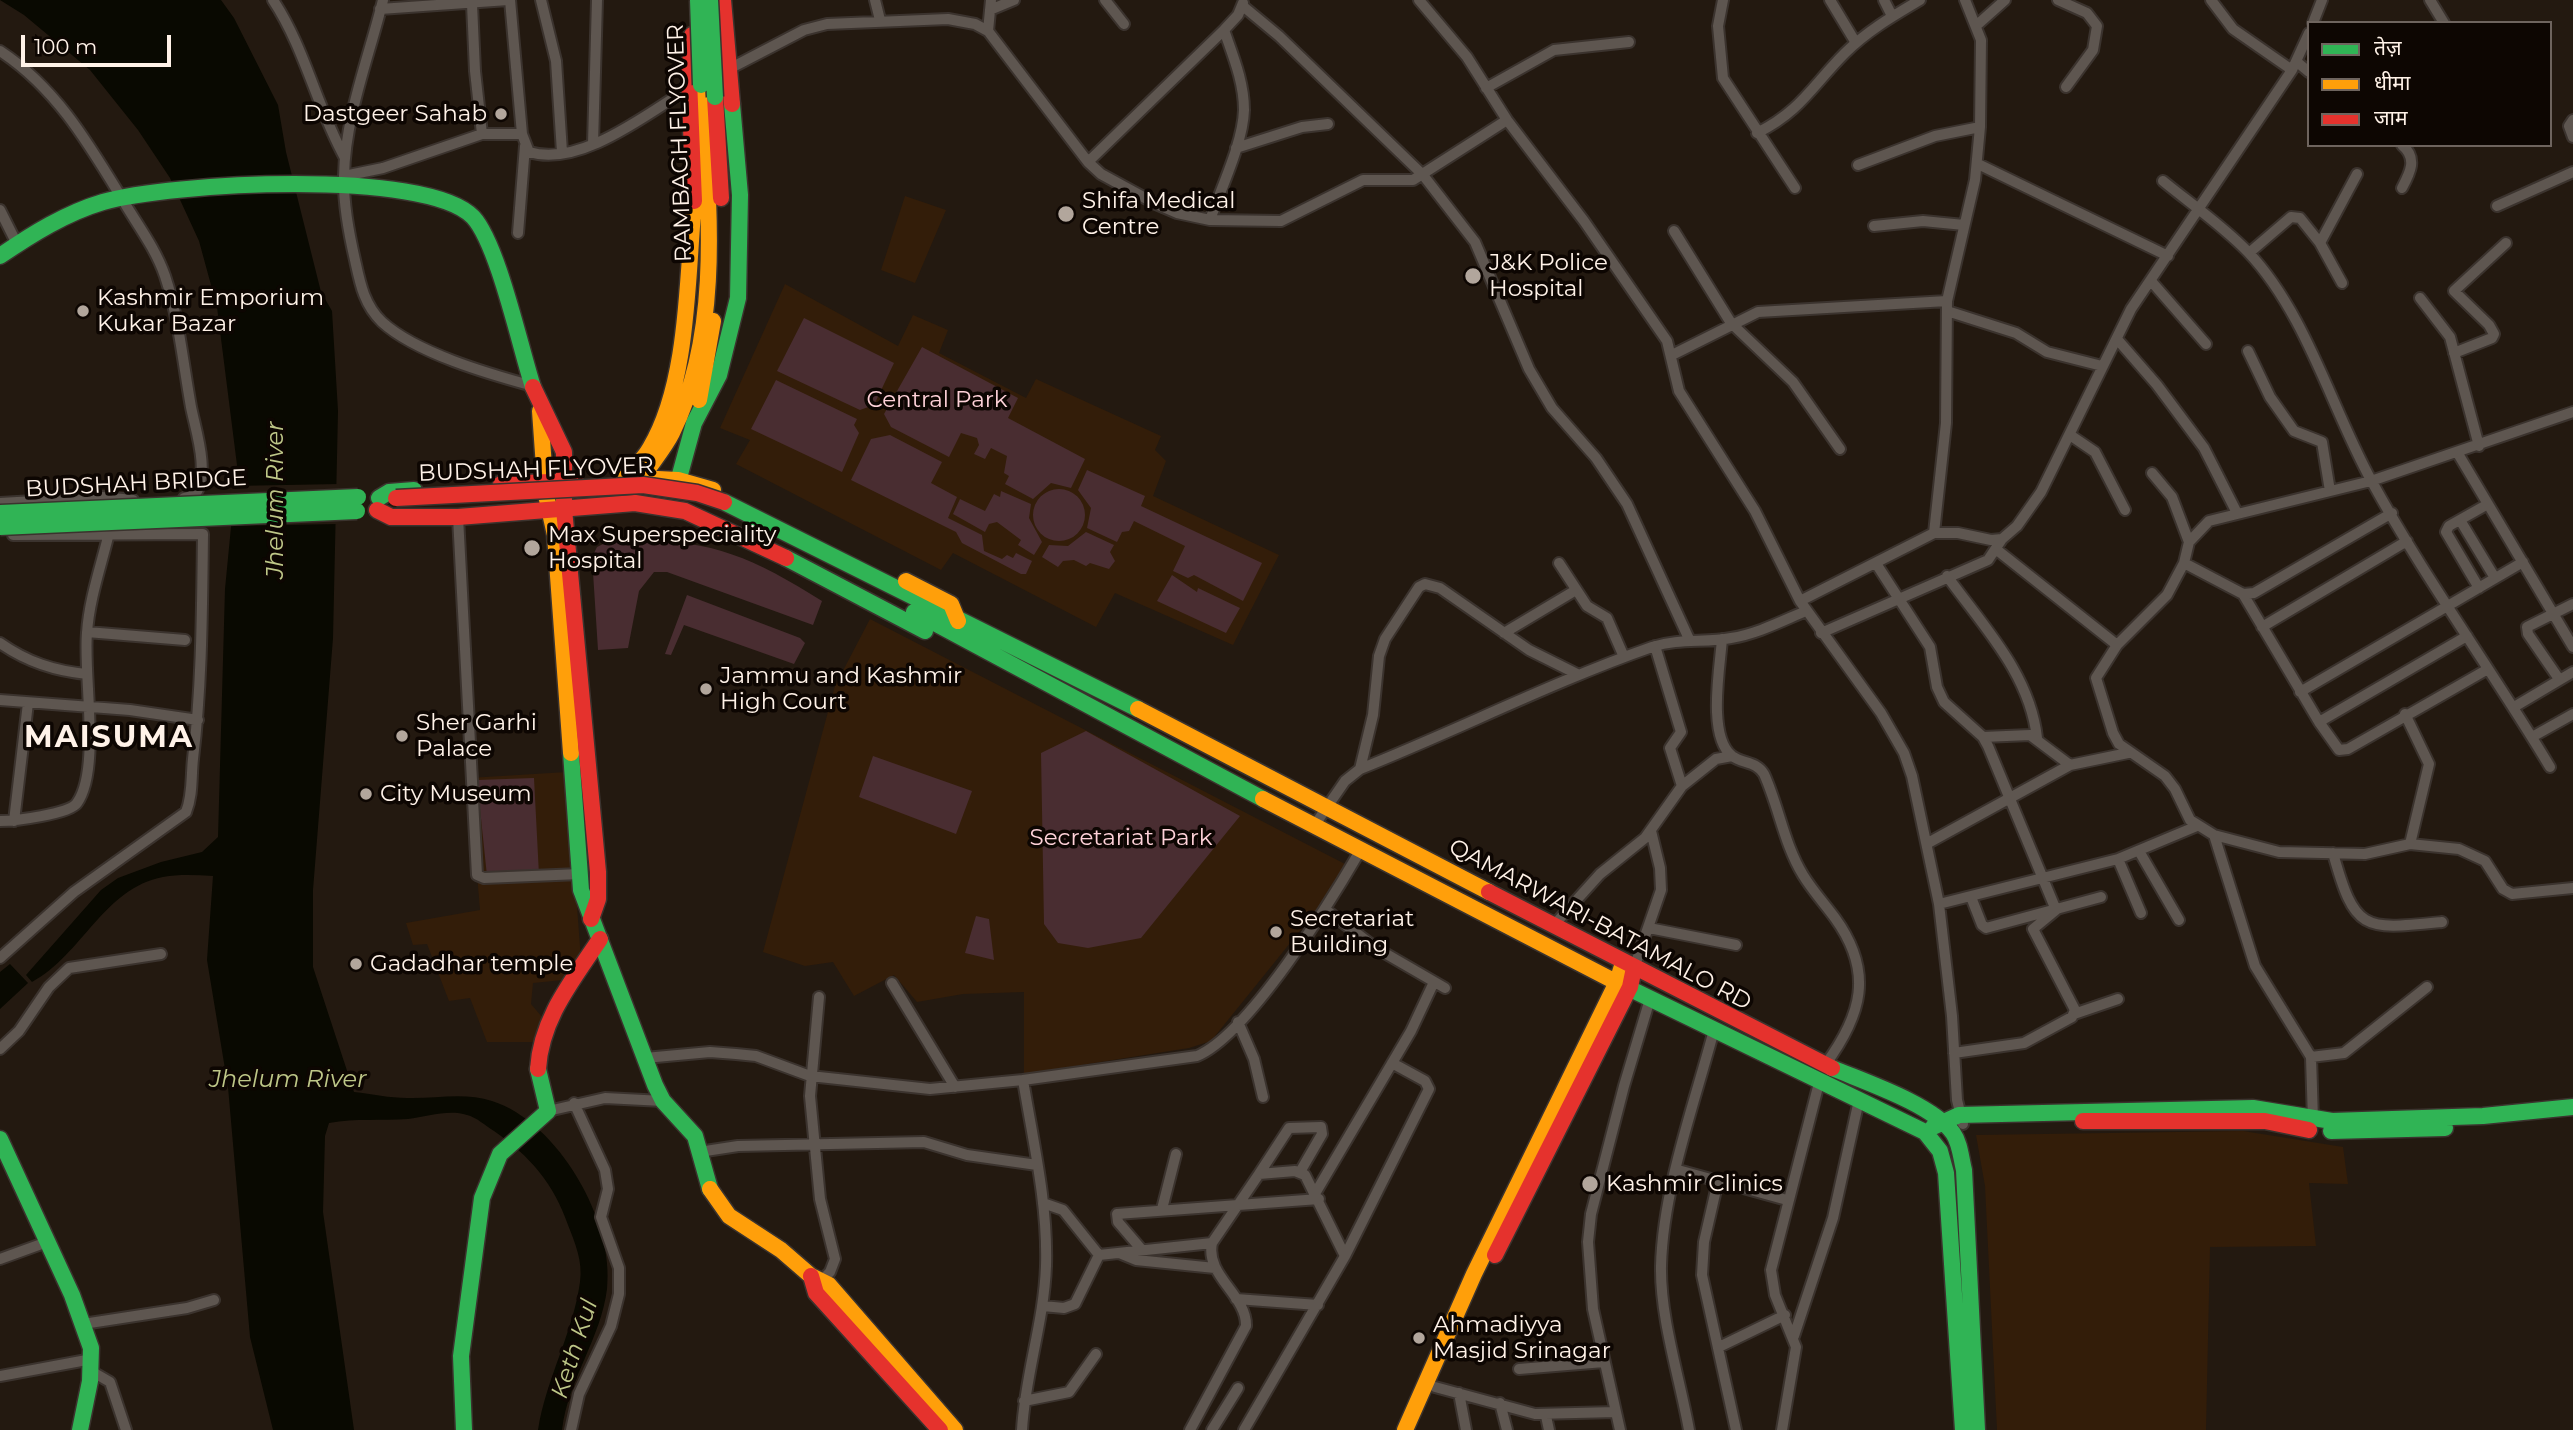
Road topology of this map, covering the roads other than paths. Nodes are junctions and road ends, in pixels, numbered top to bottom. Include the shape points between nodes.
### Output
1 (273, 0) edge
2 (505, 0) edge
3 (541, 0) edge
4 (597, 0) edge
5 (691, 0) edge
6 (698, 0) edge
7 (710, 0) edge
8 (723, 0) edge
9 (875, 0) edge
10 (1014, 0) edge
11 (1105, 0) edge
12 (1419, 0) edge
13 (1723, 0) edge
14 (1830, 0) edge
15 (1884, 0) edge
16 (1920, 0) edge
17 (1965, 0) edge
18 (2005, 0) edge
19 (2058, 0) edge
20 (2211, 0) edge
21 (2322, 0) edge
22 (2430, 0) edge
23 (1244, 3) edge
24 (472, 4) junction
25 (382, 5) edge
26 (990, 5) edge
27 (1892, 16) junction
28 (880, 20) junction
29 (2314, 21) edge
30 (2443, 21) edge
31 (1124, 24) dead end
32 (1977, 25) junction
33 (1224, 30) junction
34 (988, 31) junction
35 (2307, 37) edge
36 (1629, 42) dead end
37 (1856, 43) junction
38 (0, 51) edge
39 (2294, 66) junction
40 (729, 69) junction
41 (2307, 71) edge
42 (2066, 87) dead end
43 (1486, 88) junction
44 (689, 89) junction
45 (1507, 120) junction
46 (2573, 120) edge
47 (1328, 124) dead end
48 (1980, 127) junction
49 (1757, 133) junction
50 (482, 134) junction
51 (522, 134) junction
52 (2573, 137) edge
53 (593, 144) junction
54 (525, 146) junction
55 (2403, 147) edge
56 (1236, 148) junction
57 (562, 152) junction
58 (345, 158) junction
59 (1087, 162) junction
60 (1978, 164) junction
61 (1858, 165) dead end
62 (2573, 172) edge
63 (2357, 174) dead end
64 (1423, 175) junction
65 (344, 181) junction
66 (2164, 181) dead end
67 (1795, 188) dead end
68 (2402, 188) dead end
69 (121, 197) junction
70 (2497, 206) dead end
71 (0, 210) edge
72 (2199, 210) junction
73 (1210, 220) junction
74 (1964, 225) junction
75 (1874, 226) dead end
76 (1674, 231) dead end
77 (518, 233) dead end
78 (2320, 243) junction
79 (2506, 243) dead end
80 (18, 244) junction
81 (2249, 253) junction
82 (0, 256) edge
83 (2168, 256) junction
84 (2151, 281) junction
85 (2342, 284) dead end
86 (2420, 298) dead end
87 (1947, 306) junction
88 (1731, 323) junction
89 (699, 336) junction
90 (2117, 339) junction
91 (2206, 344) dead end
92 (2248, 351) dead end
93 (2454, 353) junction
94 (1672, 355) junction
95 (2102, 366) junction
96 (536, 394) junction
97 (670, 400) junction
98 (2573, 412) edge
99 (694, 423) junction
100 (2070, 435) junction
101 (2479, 446) junction
102 (1840, 449) dead end
103 (2457, 452) junction
104 (2152, 473) dead end
105 (633, 478) junction
106 (678, 480) junction
107 (546, 481) junction
108 (564, 481) junction
109 (2371, 481) junction
110 (2330, 491) junction
111 (0, 503) edge
112 (358, 504) junction
113 (387, 504) junction
114 (2488, 504) junction
115 (671, 508) junction
116 (557, 510) junction
117 (2125, 510) dead end
118 (0, 513) edge
119 (2237, 513) junction
120 (2392, 513) junction
121 (458, 517) junction
122 (2460, 520) junction
123 (0, 527) edge
124 (109, 533) junction
125 (1934, 533) junction
126 (0, 535) edge
127 (2002, 539) junction
128 (2407, 541) junction
129 (2189, 542) junction
130 (1997, 550) junction
131 (1559, 562) dead end
132 (2523, 562) junction
133 (2184, 563) junction
134 (1877, 565) junction
135 (1947, 576) junction
136 (2495, 578) junction
137 (2479, 588) junction
138 (1576, 590) junction
139 (2243, 594) junction
140 (1896, 598) junction
141 (2573, 604) edge
142 (1803, 606) junction
143 (2448, 607) junction
144 (2552, 612) junction
145 (956, 627) junction
146 (2262, 627) junction
147 (86, 632) junction
148 (1504, 633) junction
149 (1821, 633) junction
150 (2466, 636) junction
151 (1689, 639) junction
152 (1722, 639) junction
153 (186, 640) dead end
154 (0, 643) edge
155 (2118, 645) junction
156 (1655, 646) junction
157 (2573, 647) edge
158 (1624, 657) junction
159 (2488, 669) junction
160 (2573, 672) edge
161 (87, 674) junction
162 (1577, 674) junction
163 (2559, 679) junction
164 (2300, 692) junction
165 (0, 700) edge
166 (28, 703) junction
167 (2514, 707) junction
168 (89, 708) junction
169 (2573, 713) edge
170 (2405, 715) junction
171 (198, 720) junction
172 (2319, 722) junction
173 (1983, 737) junction
174 (2532, 737) junction
175 (2037, 738) junction
176 (2128, 753) junction
177 (1732, 756) junction
178 (2070, 765) junction
179 (2550, 767) dead end
180 (1360, 769) junction
181 (1682, 786) junction
182 (2010, 798) junction
183 (1325, 807) junction
184 (0, 821) edge
185 (14, 821) junction
186 (1314, 826) junction
187 (2197, 826) junction
188 (1651, 831) junction
189 (2214, 835) junction
190 (1928, 843) junction
191 (2410, 844) junction
192 (1360, 851) junction
193 (2139, 851) junction
194 (2333, 853) junction
195 (2118, 859) junction
196 (580, 874) junction
197 (2043, 878) junction
198 (2573, 888) edge
199 (1971, 897) junction
200 (2101, 897) dead end
201 (1939, 904) junction
202 (1326, 910) junction
203 (2056, 910) junction
204 (2141, 913) dead end
205 (591, 919) junction
206 (2179, 920) dead end
207 (2442, 922) dead end
208 (1554, 925) junction
209 (1649, 928) junction
210 (600, 939) junction
211 (1737, 945) dead end
212 (161, 954) dead end
213 (0, 958) edge
214 (1629, 965) junction
215 (1434, 982) junction
216 (892, 984) dead end
217 (1623, 985) junction
218 (2427, 987) dead end
219 (1445, 988) dead end
220 (819, 997) dead end
221 (1650, 999) junction
222 (2118, 999) dead end
223 (2074, 1014) junction
224 (1238, 1022) junction
225 (1714, 1030) junction
226 (0, 1049) edge
227 (1954, 1053) junction
228 (2311, 1057) junction
229 (645, 1058) junction
230 (1392, 1063) junction
231 (1822, 1072) junction
232 (810, 1076) junction
233 (1023, 1080) junction
234 (955, 1087) junction
235 (1263, 1097) dead end
236 (1858, 1099) junction
237 (663, 1101) junction
238 (574, 1103) junction
239 (2573, 1107) edge
240 (545, 1113) junction
241 (2573, 1118) edge
242 (2313, 1120) junction
243 (1954, 1123) junction
244 (1930, 1138) junction
245 (0, 1139) edge
246 (814, 1147) junction
247 (699, 1152) junction
248 (1176, 1154) dead end
249 (1037, 1165) junction
250 (1678, 1170) junction
251 (1300, 1172) junction
252 (1259, 1174) junction
253 (1718, 1181) junction
254 (1317, 1195) junction
255 (1787, 1200) junction
256 (1043, 1203) junction
257 (1237, 1203) junction
258 (1162, 1209) junction
259 (47, 1242) junction
260 (1212, 1243) junction
261 (1142, 1250) junction
262 (1119, 1253) junction
263 (1098, 1255) junction
264 (1345, 1256) junction
265 (0, 1259) edge
266 (1215, 1268) junction
267 (816, 1278) junction
268 (1236, 1299) junction
269 (214, 1300) dead end
270 (1318, 1305) junction
271 (1043, 1306) junction
272 (1785, 1315) junction
273 (83, 1324) junction
274 (1794, 1336) junction
275 (1719, 1347) junction
276 (1096, 1354) dead end
277 (1604, 1362) junction
278 (92, 1365) junction
279 (1519, 1369) dead end
280 (0, 1376) edge
281 (1434, 1387) junction
282 (1238, 1388) dead end
283 (1459, 1393) junction
284 (1024, 1401) junction
285 (1500, 1403) junction
286 (1616, 1412) junction
287 (1546, 1416) junction
288 (80, 1430) edge
289 (126, 1430) edge
290 (464, 1430) edge
291 (571, 1430) edge
292 (940, 1430) edge
293 (955, 1430) edge
294 (1022, 1430) edge
295 (1190, 1430) edge
296 (1212, 1430) edge
297 (1244, 1430) edge
298 (1405, 1430) edge
299 (1415, 1430) edge
300 (1466, 1430) edge
301 (1507, 1430) edge
302 (1549, 1430) edge
303 (1620, 1430) edge
304 (1689, 1430) edge
305 (1736, 1430) edge
306 (1782, 1430) edge
307 (1963, 1430) edge
308 (1978, 1430) edge

1 - 58 street
2 - 24 street
2 - 51 street
3 - 57 street via 556,61
4 - 53 street
5 - 44 main road
6 - 89 main road, RAMBAGH FLYOVER, bridge via 710,201
7 - 99 main road, RAMBAGH FLYOVER, bridge via 720,242 709,357
8 - 40 main road
9 - 28 street
10 - 26 street
11 - 31 street
12 - 43 street via 1468,57
13 - 49 street via 1718,26 1723,79
14 - 37 street
15 - 27 street
16 - 27 street
17 - 32 street
18 - 32 street
19 - 42 street via 2087,13 2097,26 2093,50
20 - 39 street via 2233,29
21 - 29 street
22 - 30 street
23 - 33 street
23 - 64 street
24 - 25 street
24 - 50 street
25 - 58 street
26 - 34 street
27 - 37 street
28 - 34 street via 948,19
28 - 40 street via 804,30
32 - 48 street via 1982,52
33 - 56 street via 1242,85 1243,122
33 - 59 street
34 - 59 street
35 - 39 street
36 - 43 street via 1554,50
37 - 49 street via 1792,113
38 - 69 street via 26,68 56,98
39 - 41 street
39 - 72 street
40 - 44 street
40 - 99 main road via 740,195 738,298 719,375
43 - 45 street
44 - 53 street
44 - 97 main road via 694,230
45 - 64 street
45 - 94 street via 1584,222 1667,341
46 - 52 street via 2569,126
47 - 56 street via 1302,127
48 - 60 street
48 - 61 street via 1935,136
49 - 67 street
50 - 51 street
50 - 65 street
51 - 54 street
53 - 57 street
54 - 57 street via 535,154
54 - 77 street
55 - 68 street via 2412,159 2412,170
56 - 73 street
58 - 65 street
59 - 73 street via 1117,185 1156,204
60 - 74 street
60 - 83 street
62 - 70 street
63 - 78 street
64 - 73 street via 1405,181 1363,180 1281,221
64 - 151 street via 1485,258 1516,343 1541,390 1628,504
65 - 69 main road
65 - 96 street via 363,294 383,322 438,354
65 - 96 main road via 425,193 464,209 478,224 489,243
66 - 72 street
69 - 80 main road via 43,227
69 - 111 street via 153,248 166,279 200,455 199,489 195,495 174,499 78,497
71 - 80 street
72 - 81 street
72 - 83 street
74 - 75 street via 1923,220
74 - 87 street
76 - 88 street
78 - 81 street via 2300,218 2291,217
78 - 85 street
79 - 93 street via 2454,291 2494,334
80 - 82 main road
81 - 109 street via 2306,338
83 - 84 street
84 - 90 street
84 - 91 street
86 - 93 street via 2447,330
87 - 88 street via 1773,310
87 - 95 street via 2016,333 2047,352
87 - 125 street via 1944,451
88 - 94 street
88 - 102 street via 1793,382
89 - 97 main road
89 - 105 main road, RAMBAGH FLYOVER via 689,387 665,451
90 - 95 street
90 - 119 street via 2204,448
92 - 110 street via 2270,397 2294,431 2322,442
93 - 101 street
94 - 142 street via 1679,391 1755,511
95 - 100 street
96 - 107 main road
96 - 108 main road via 564,452
97 - 105 main road
98 - 101 street
99 - 106 main road
100 - 117 street via 2095,452
100 - 127 street via 2041,492
101 - 103 street
103 - 109 street
103 - 114 street
104 - 129 street via 2172,498
105 - 106 main road
105 - 108 main road
106 - 115 main road
106 - 145 main road via 729,495 951,604
107 - 108 main road
107 - 113 main road via 389,492
107 - 116 main road
108 - 116 main road
109 - 110 street
109 - 120 street
110 - 119 street
112 - 113 main road
112 - 118 main road, BUDSHAH BRIDGE, bridge
112 - 123 main road, BUDSHAH BRIDGE, bridge
113 - 121 main road via 391,517
113 - 145 main road, BUDSHAH FLYOVER, bridge via 643,485 697,493 724,502
114 - 122 street
114 - 132 street
115 - 116 main road via 635,503
115 - 145 main road via 747,538 927,632
116 - 121 main road
116 - 196 main road via 555,535
116 - 205 main road via 598,872 598,899
119 - 129 street via 2208,521
120 - 128 street
120 - 139 street via 2263,590
121 - 196 street via 477,875
122 - 136 street
122 - 137 street via 2447,528 2446,534
124 - 126 street
124 - 147 street
124 - 171 street via 203,534
125 - 127 street
125 - 134 street
127 - 130 street
128 - 143 street
128 - 146 street
129 - 133 street
130 - 135 street via 1987,560
130 - 155 street
131 - 138 street
132 - 136 street
132 - 144 street
133 - 139 street
133 - 155 street via 2167,595
134 - 140 street
134 - 142 street
135 - 140 street
135 - 175 street via 2024,685
136 - 137 street
137 - 143 street
138 - 148 street
138 - 158 street via 1587,606 1606,618
139 - 146 street
140 - 149 street
140 - 173 street via 1930,647 1944,702
141 - 144 street
142 - 149 street
142 - 152 street via 1748,634
143 - 150 street
143 - 164 street
144 - 157 street
144 - 163 street via 2527,631
145 - 183 main road, QAMARWARI-BATAMALO RD via 1035,655
145 - 186 main road, QAMARWARI-BATAMALO RD
146 - 164 street
147 - 153 street
147 - 161 street
148 - 162 street
148 - 180 street via 1433,583 1419,587 1391,628 1379,656 1373,715
149 - 190 street via 1905,753
150 - 159 street
150 - 172 street
151 - 152 street
151 - 156 street
152 - 177 street via 1717,720
154 - 161 street via 31,662
155 - 176 street via 2098,670 2097,688 2112,733
156 - 158 street
156 - 181 street via 1681,732 1670,748
158 - 162 street
159 - 167 street
159 - 170 street
160 - 163 street
161 - 168 street
162 - 180 street
163 - 167 street
164 - 172 street
165 - 166 street
166 - 168 street
166 - 185 street
167 - 174 street
168 - 171 street
168 - 185 street via 88,774 76,805
169 - 174 street
170 - 172 street via 2344,751 2335,748
170 - 191 street via 2429,764
171 - 213 street via 191,797 184,815 95,875
173 - 175 street via 2024,734
173 - 182 street
174 - 179 street
175 - 178 street
176 - 178 street
176 - 187 street via 2172,783
177 - 181 street via 1716,759
177 - 231 street via 1761,769 1796,861 1842,929 1858,962 1852,1024
178 - 182 street
180 - 183 street
181 - 188 street
182 - 190 street
182 - 197 street
183 - 186 street
183 - 208 main road, QAMARWARI-BATAMALO RD
184 - 185 street
186 - 192 main road, QAMARWARI-BATAMALO RD
187 - 189 street
187 - 193 street
188 - 208 street via 1592,881
188 - 209 street via 1662,877
189 - 194 street via 2279,852
189 - 228 street via 2255,966
190 - 201 street
191 - 194 street via 2365,854
191 - 198 street via 2469,851 2485,861 2503,889 2512,894
192 - 202 street
192 - 217 main road, QAMARWARI-BATAMALO RD
193 - 195 street
193 - 206 street
194 - 207 street via 2350,906 2370,922 2395,927
195 - 197 street
195 - 204 street
196 - 205 main road
197 - 199 street
197 - 203 street
199 - 201 street
199 - 203 street via 1986,928
200 - 203 street
201 - 227 street
202 - 215 street via 1376,948
202 - 224 street
203 - 223 street via 2033,929 2074,1005
205 - 210 main road
208 - 214 main road, QAMARWARI-BATAMALO RD
209 - 211 street
209 - 214 street
210 - 229 main road
210 - 240 main road via 543,1037 538,1072
212 - 226 street via 69,968
214 - 217 main road
214 - 231 main road, QAMARWARI-BATAMALO RD
215 - 219 street
215 - 230 street
216 - 234 street
217 - 221 main road, QAMARWARI-BATAMALO RD
217 - 281 main road
217 - 298 main road via 1474,1274
218 - 228 street via 2344,1052
220 - 232 street
221 - 225 main road, QAMARWARI-BATAMALO RD
221 - 277 street via 1587,1242 1592,1309
222 - 223 street
223 - 227 street via 2024,1043
224 - 233 street via 1217,1045 1197,1056
224 - 235 street
225 - 231 main road, QAMARWARI-BATAMALO RD
225 - 250 street
227 - 243 street
228 - 242 street
229 - 232 street via 710,1052 756,1056
229 - 237 main road
230 - 254 street
230 - 264 street via 1425,1081 1429,1089
231 - 236 main road
231 - 243 main road, QAMARWARI-BATAMALO RD via 1912,1102
231 - 255 street
232 - 234 street via 907,1088
232 - 246 street
233 - 234 street
233 - 249 street
236 - 244 main road
236 - 274 street via 1842,1186
237 - 238 street via 622,1097
237 - 247 main road via 688,1125
238 - 240 street
238 - 291 street via 605,1170 608,1189 601,1217 619,1268 619,1293 611,1326 579,1394
239 - 242 main road via 2483,1116
240 - 290 main road via 500,1154 482,1198 461,1356
241 - 243 main road via 2362,1133 2234,1120
242 - 243 main road via 2253,1108 2164,1108
243 - 244 main road
243 - 308 main road via 1965,1170
244 - 307 main road via 1946,1173
245 - 259 main road
246 - 247 street via 738,1146
246 - 249 street via 924,1142 967,1155
246 - 267 street via 824,1221 835,1259 830,1272
247 - 267 main road via 708,1186 729,1216
248 - 258 street
249 - 256 street
250 - 253 street
250 - 304 street via 1662,1283
251 - 252 street
251 - 252 street via 1322,1134 1321,1126 1289,1128
251 - 254 street
252 - 257 street
253 - 255 street
253 - 275 street via 1702,1260
254 - 257 street
254 - 264 street
255 - 272 street via 1771,1270 1771,1282
256 - 263 street via 1063,1210
256 - 271 street
257 - 258 street
257 - 260 street
258 - 261 street via 1117,1214 1118,1222
259 - 265 street
259 - 273 main road
260 - 261 street
260 - 266 street
261 - 262 street
262 - 263 street
262 - 266 street via 1136,1261
263 - 271 street via 1075,1304
264 - 270 street
266 - 268 street
267 - 292 main road via 816,1293
267 - 293 main road
268 - 270 street
268 - 295 street via 1246,1321 1244,1333
269 - 273 street
270 - 297 street
271 - 284 street
272 - 274 street
272 - 275 street
273 - 278 main road
274 - 306 street via 1795,1360
275 - 305 street
276 - 284 street via 1069,1392
277 - 279 street
277 - 286 street
278 - 280 street
278 - 288 main road
278 - 289 street via 110,1382
281 - 283 street
281 - 299 main road
282 - 296 street
283 - 285 street
283 - 300 street
284 - 294 street
285 - 287 street
285 - 301 street
286 - 287 street
286 - 303 street
287 - 302 street

